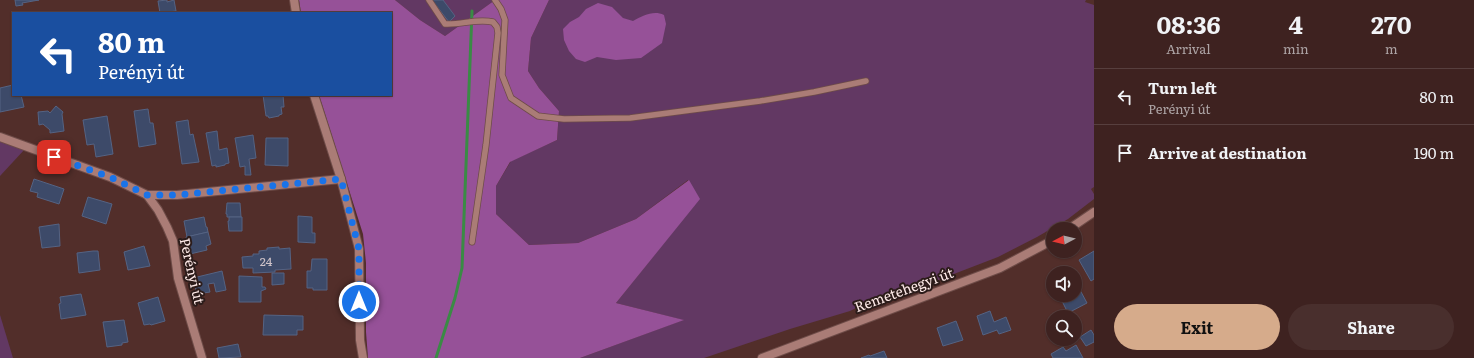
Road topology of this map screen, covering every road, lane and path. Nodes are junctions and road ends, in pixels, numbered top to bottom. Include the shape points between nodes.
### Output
1 (294, 0) edge
2 (429, 0) edge
3 (495, 0) edge
4 (296, 12) edge
5 (497, 27) junction
6 (505, 27) junction
7 (866, 81) dead end
8 (314, 96) edge
9 (0, 137) edge
10 (341, 179) junction
11 (147, 195) junction
12 (1094, 212) edge
13 (1079, 222) edge
14 (472, 242) dead end
15 (1046, 244) edge
16 (202, 358) edge
17 (362, 358) edge
18 (762, 358) edge

1 - 4 street
2 - 5 lane via 445,24 484,20 493,22
3 - 6 lane via 501,9
5 - 6 lane
5 - 14 lane via 486,145
6 - 7 lane via 502,75 511,98 538,116 564,119 630,118 776,98
8 - 10 street
9 - 11 street, Perényi út via 110,177
10 - 11 street, Perényi út via 177,195
10 - 17 street via 359,249
11 - 16 street, Perényi út via 158,210 173,241 178,278
12 - 13 street
15 - 18 street, Remetehegyi út via 1000,268

